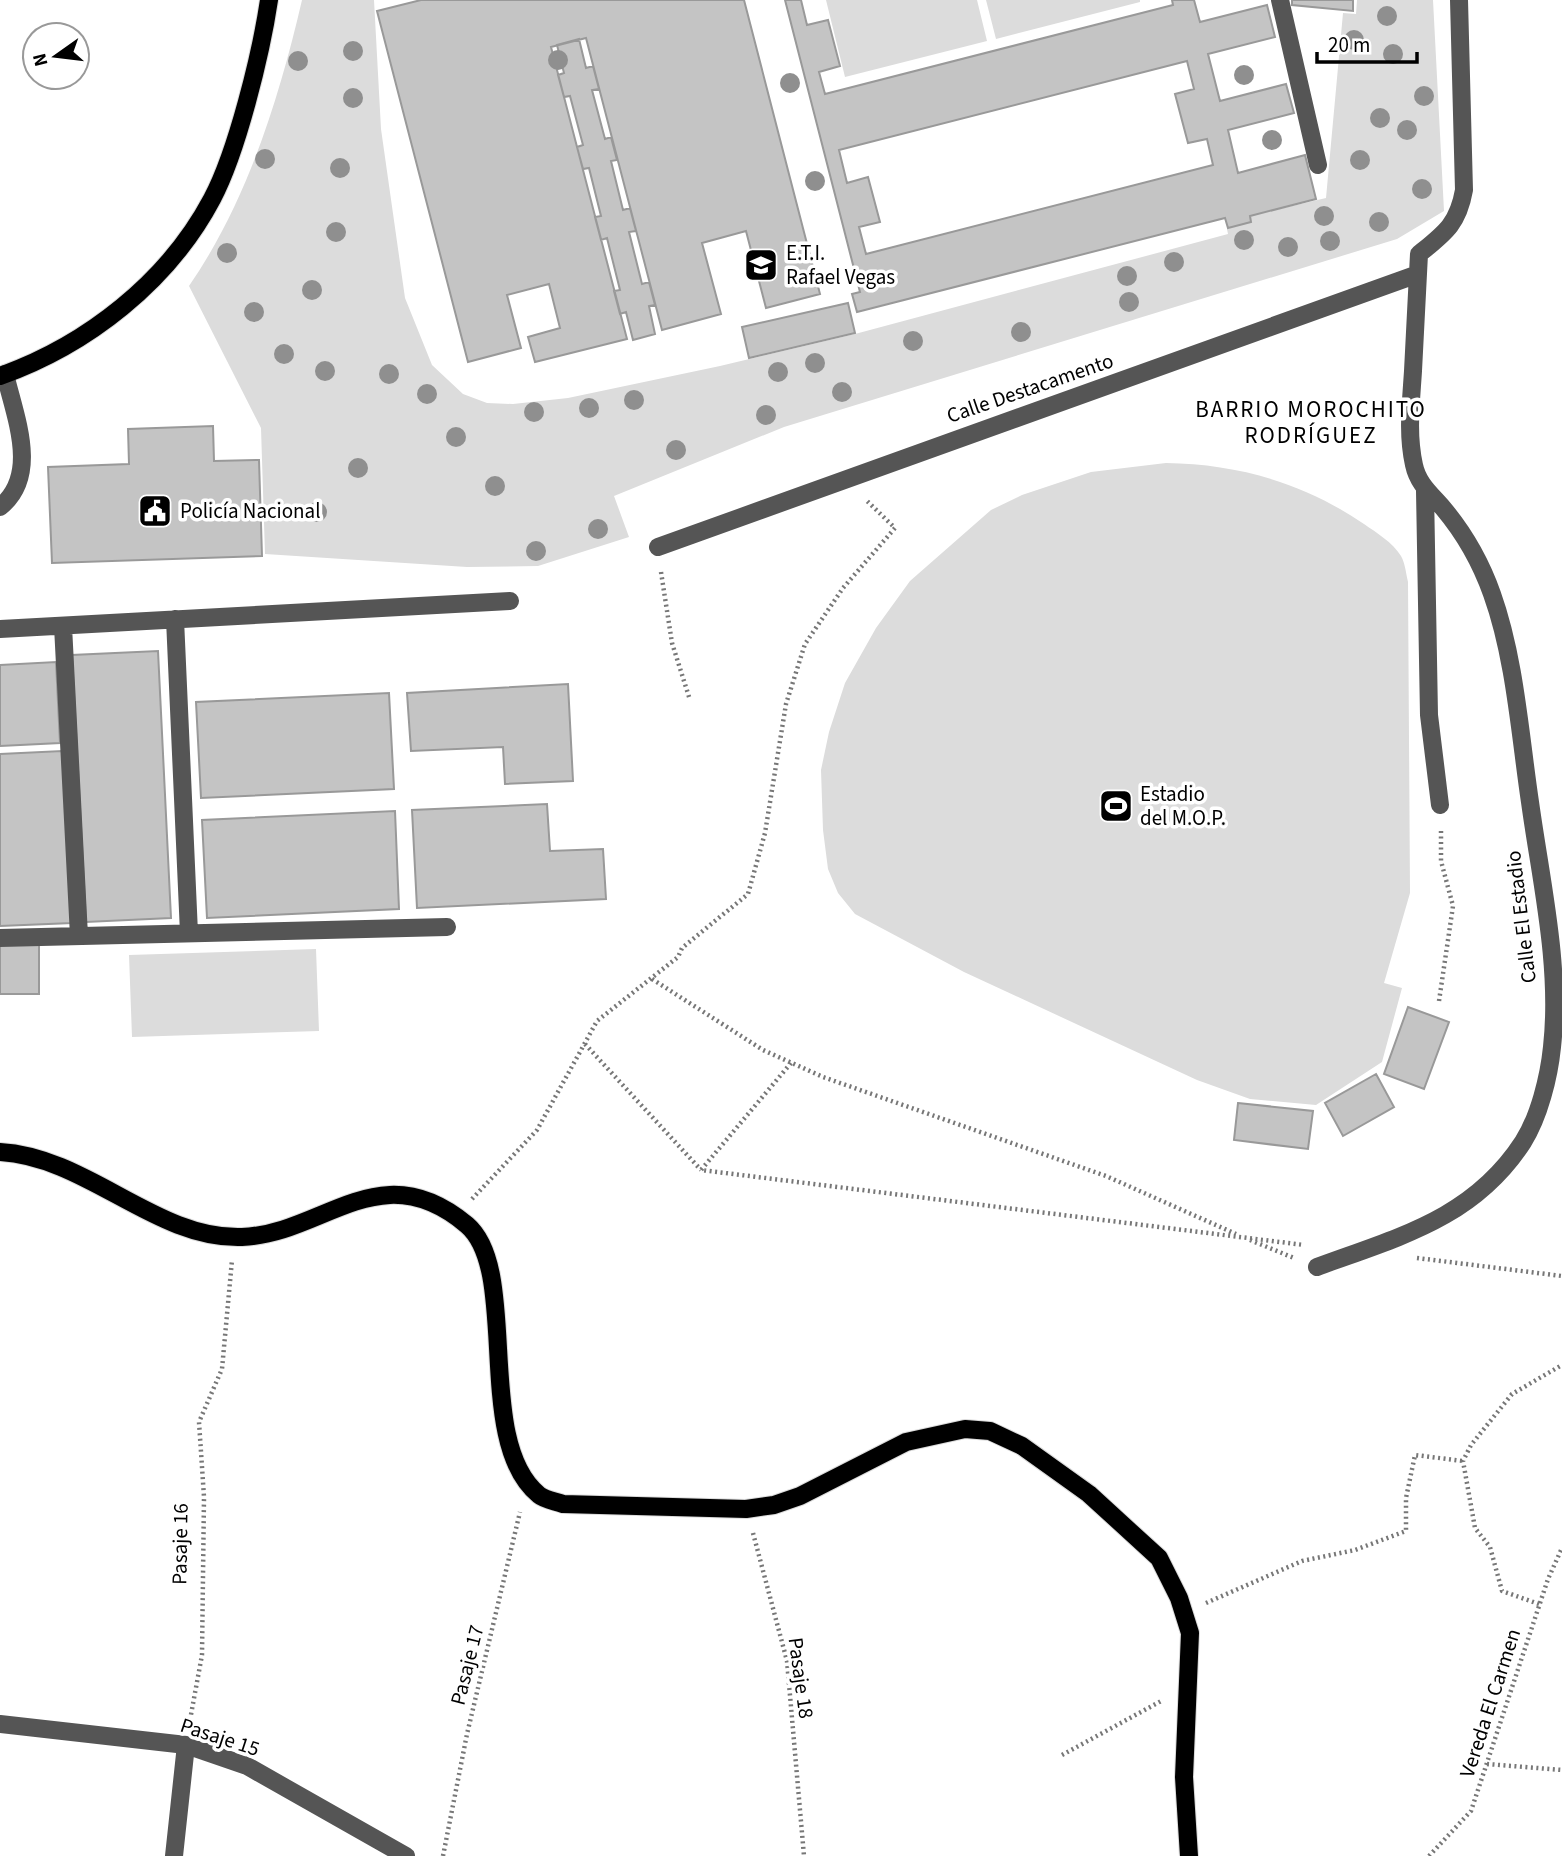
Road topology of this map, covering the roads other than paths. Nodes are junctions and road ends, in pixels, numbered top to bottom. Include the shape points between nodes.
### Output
1 (269, 0) edge
2 (1280, 0) edge
3 (1459, 0) edge
4 (1318, 164) dead end
5 (1418, 274) junction
6 (3, 375) edge
7 (1426, 491) junction
8 (0, 508) edge
9 (658, 547) road end
10 (510, 601) dead end
11 (175, 619) junction
12 (63, 626) junction
13 (0, 629) edge
14 (1440, 805) road end
15 (447, 927) dead end
16 (188, 933) junction
17 (79, 936) junction
18 (0, 938) edge
19 (0, 1152) edge
20 (1317, 1267) road end
21 (0, 1724) edge
22 (186, 1745) junction
23 (174, 1856) edge
24 (406, 1856) edge
25 (1189, 1856) edge

1 - 6 main road via 238,129 212,199 175,253 126,307 62,347
2 - 4 street
3 - 5 street, Calle El Estadio via 1464,190 1459,215 1419,254
5 - 7 street, Calle El Estadio via 1409,430 1414,468
5 - 9 street, Calle Destacamento
6 - 8 street via 24,459 13,497
7 - 14 street via 1429,715
7 - 20 street, Calle El Estadio via 1479,562 1493,598 1514,689 1553,968 1552,1047 1524,1141 1484,1189 1430,1226
10 - 11 street
11 - 12 street
11 - 16 street
12 - 13 street
12 - 17 street
15 - 16 street
16 - 17 street
17 - 18 street
19 - 25 main road via 24,1153 61,1166 170,1222 234,1237 279,1230 332,1208 377,1197 399,1195 435,1204 467,1226 481,1243 490,1272 502,1401 514,1457 527,1484 541,1497 563,1504 746,1509 800,1496 906,1442 946,1430 990,1431 1022,1446 1089,1494 1159,1558 1184,1612 1191,1633 1184,1777
21 - 22 street, Pasaje 15
22 - 23 street
22 - 24 street, Pasaje 15 via 247,1766

